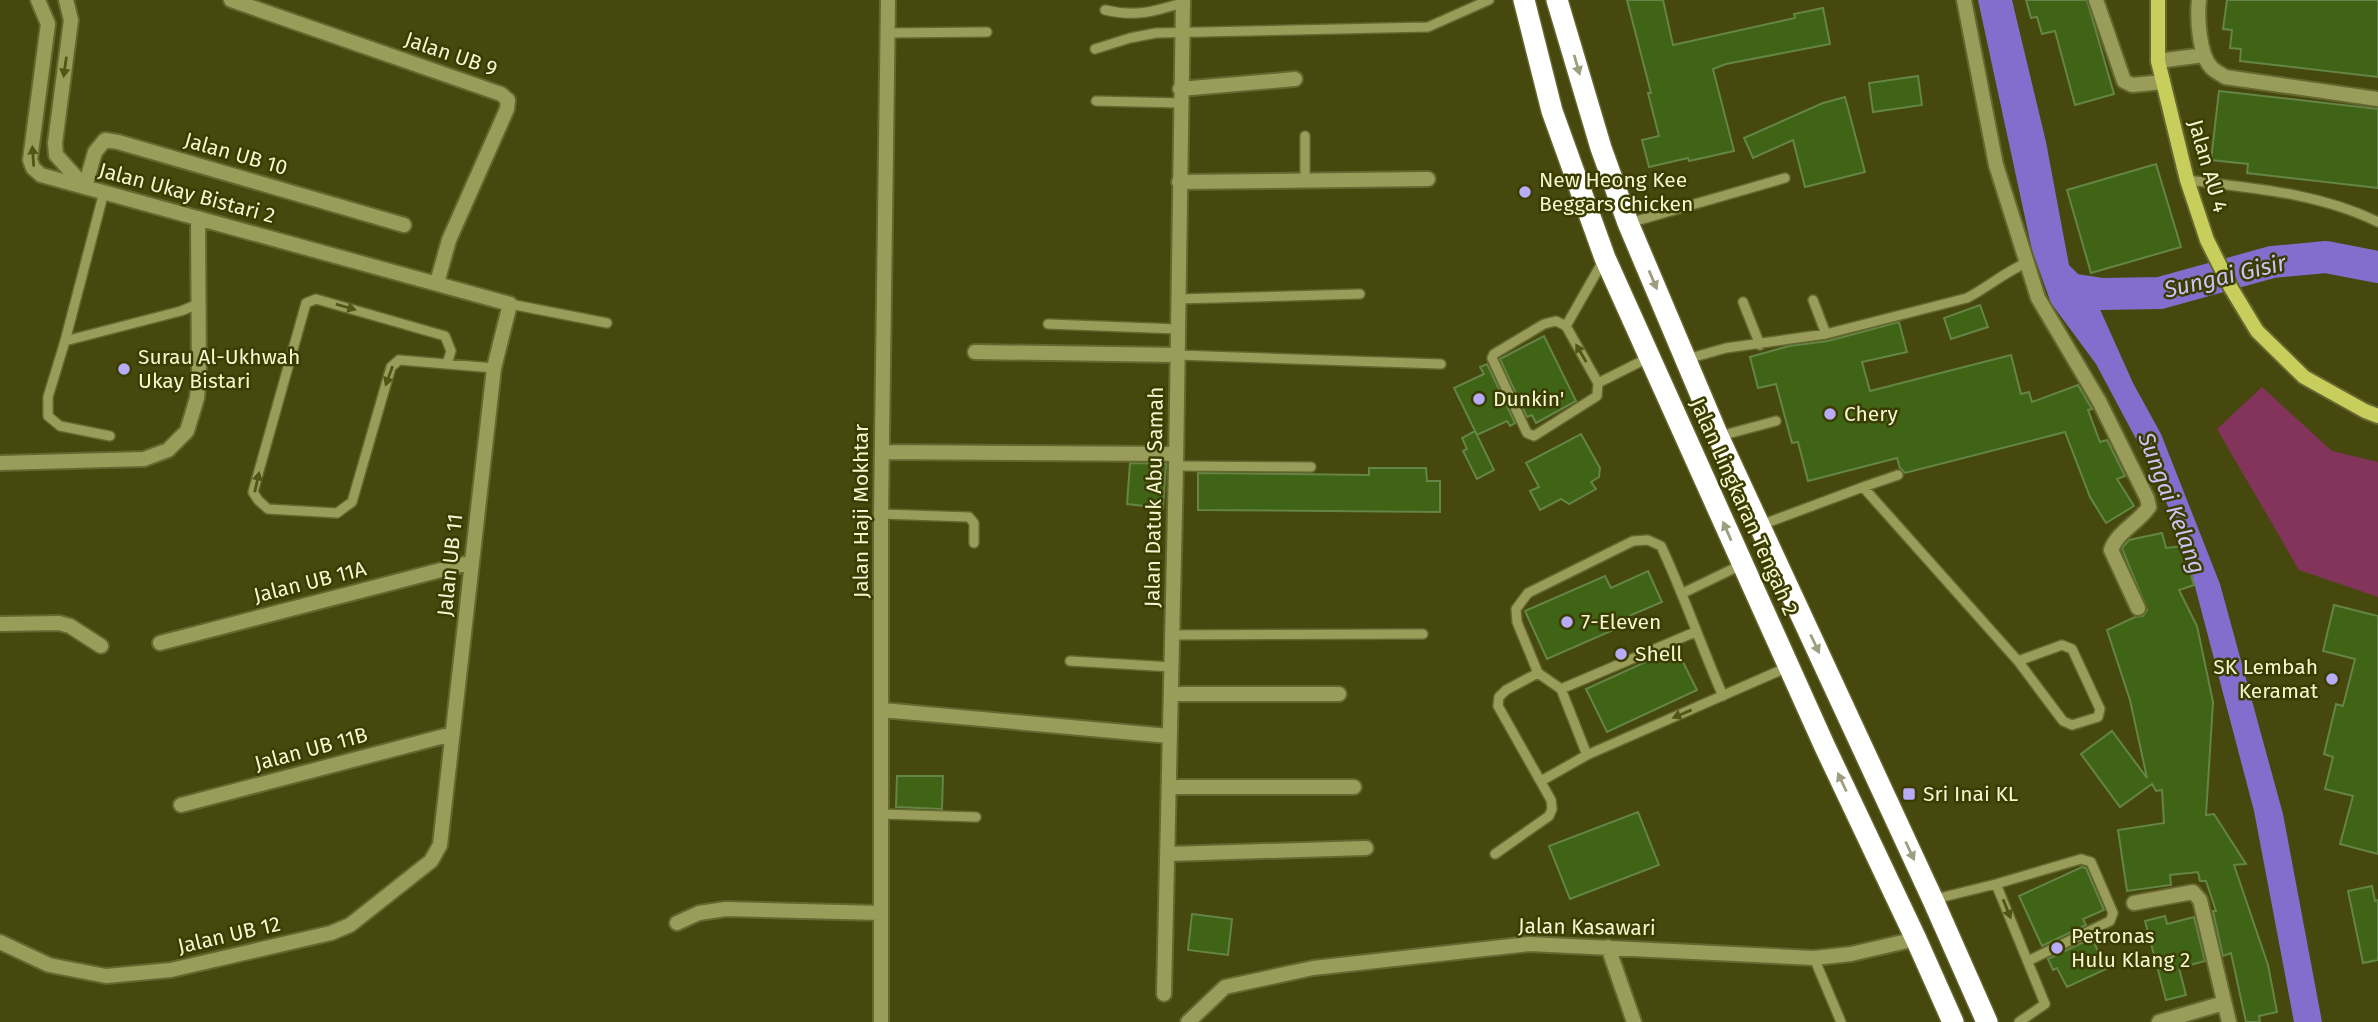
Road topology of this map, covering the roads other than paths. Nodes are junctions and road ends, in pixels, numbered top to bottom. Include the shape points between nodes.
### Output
1 (38, 0) edge
2 (66, 0) edge
3 (231, 0) edge
4 (888, 0) edge
5 (1489, 0) edge
6 (1524, 0) edge
7 (1557, 0) edge
8 (1964, 0) edge
9 (2096, 0) edge
10 (2158, 0) edge
11 (2199, 0) edge
12 (1182, 2) edge
13 (1105, 10) dead end
14 (988, 32) dead end
15 (1181, 32) junction
16 (888, 33) junction
17 (1095, 50) dead end
18 (2204, 55) junction
19 (2158, 61) junction
20 (1295, 79) dead end
21 (2163, 82) junction
22 (1180, 96) junction
23 (2378, 99) edge
24 (1096, 102) dead end
25 (1305, 135) dead end
26 (1785, 178) dead end
27 (1428, 180) dead end
28 (2187, 180) junction
29 (1305, 181) junction
30 (1179, 182) junction
31 (85, 187) junction
32 (104, 192) junction
33 (198, 218) junction
34 (2378, 222) edge
35 (1628, 223) junction
36 (404, 225) dead end
37 (1605, 258) junction
38 (2026, 263) junction
39 (437, 283) junction
40 (1360, 294) dead end
41 (1177, 299) junction
42 (1813, 300) dead end
43 (504, 302) junction
44 (1743, 302) dead end
45 (198, 304) junction
46 (607, 323) dead end
47 (1048, 324) dead end
48 (1566, 326) junction
49 (1177, 330) junction
50 (1826, 334) junction
51 (65, 341) junction
52 (1760, 345) junction
53 (975, 352) dead end
54 (1177, 355) junction
55 (1650, 357) junction
56 (1686, 359) junction
57 (447, 364) junction
58 (1441, 364) dead end
59 (494, 368) junction
60 (1598, 383) junction
61 (2378, 416) edge
62 (1776, 421) dead end
63 (110, 436) dead end
64 (1718, 436) junction
65 (882, 452) junction
66 (1176, 460) junction
67 (0, 463) edge
68 (1311, 467) dead end
69 (1898, 475) dead end
70 (1863, 487) junction
71 (881, 514) junction
72 (1760, 526) junction
73 (974, 543) dead end
74 (472, 562) junction
75 (1742, 565) junction
76 (1683, 593) junction
77 (2138, 608) dead end
78 (0, 624) edge
79 (1695, 632) junction
80 (1423, 634) dead end
81 (1172, 635) junction
82 (160, 643) dead end
83 (101, 646) dead end
84 (1070, 661) dead end
85 (2018, 661) junction
86 (1172, 667) junction
87 (1789, 667) junction
88 (1538, 673) junction
89 (1561, 689) junction
90 (1171, 694) junction
91 (1339, 694) dead end
92 (1723, 696) junction
93 (882, 710) junction
94 (452, 734) junction
95 (1169, 736) junction
96 (1587, 755) junction
97 (1541, 781) junction
98 (1169, 787) junction
99 (1354, 787) dead end
100 (181, 805) dead end
101 (882, 814) junction
102 (976, 817) dead end
103 (440, 845) joint
104 (1366, 848) dead end
105 (1168, 854) junction
106 (1495, 854) dead end
107 (1996, 884) junction
108 (1933, 900) junction
109 (2134, 903) dead end
110 (881, 914) junction
111 (677, 923) dead end
112 (1916, 939) junction
113 (0, 942) edge
114 (1608, 947) junction
115 (1814, 958) junction
116 (2028, 961) junction
117 (1164, 994) dead end
118 (2224, 1003) junction
119 (881, 1022) edge
120 (1188, 1022) edge
121 (1634, 1022) edge
122 (1841, 1022) edge
123 (1953, 1022) edge
124 (1987, 1022) edge
125 (2019, 1022) edge
126 (2159, 1022) edge
127 (2229, 1022) edge

31 -> 1 street, Jalan Ukay Bistari 2 via 41,176 30,160 48,24
2 -> 31 street via 72,20 56,155
3 - 39 street, Jalan UB 9 via 508,100 449,240
4 - 16 street, Jalan Haji Mokhtar
5 - 15 lane via 1428,27
6 - 37 highway, Jalan Lingkaran Tengah 2 via 1552,111
7 -> 35 highway, Jalan Lingkaran Tengah 2
8 - 38 street via 1996,165
9 - 21 street via 2124,81 2132,85
10 - 19 main road, Jalan AU 4
11 - 18 street
12 - 13 lane via 1146,14
12 - 15 street, Jalan Datuk Abu Samah
14 - 16 lane
15 - 17 lane via 1130,38
15 - 22 street, Jalan Datuk Abu Samah
16 - 65 street, Jalan Haji Mokhtar
18 - 19 street
18 - 23 street via 2211,68 2225,76
19 - 21 main road, Jalan AU 4
20 - 22 street
21 - 28 main road, Jalan AU 4
22 - 24 lane
22 - 30 street, Jalan Datuk Abu Samah
25 - 29 lane
26 - 35 lane
27 - 29 street
28 - 34 lane via 2331,202
28 - 61 main road, Jalan AU 4 via 2207,240 2257,331 2304,377
29 - 30 street
30 - 41 street, Jalan Datuk Abu Samah
31 - 32 street, Jalan Ukay Bistari 2
31 - 36 street, Jalan UB 10 via 95,152 105,140
32 - 33 street, Jalan Ukay Bistari 2
32 - 51 lane
33 - 39 street, Jalan Ukay Bistari 2
33 - 45 street
35 -> 56 highway, Jalan Lingkaran Tengah 2
37 - 48 lane
37 - 55 highway, Jalan Lingkaran Tengah 2
38 - 50 lane via 1967,298
38 - 77 street via 2038,298 2099,401 2147,498 2149,507 2111,550
39 - 43 street, Jalan Ukay Bistari 2
40 - 41 lane
41 - 49 street, Jalan Datuk Abu Samah
42 - 50 lane
43 - 46 lane
43 - 59 street, Jalan UB 11
44 - 52 lane
45 - 51 lane
45 - 67 street via 197,398 187,431 168,450 144,458
47 - 49 lane
60 -> 48 lane
48 - 60 lane via 1556,321 1544,324 1492,358 1527,433 1534,436 1597,396
49 - 54 street, Jalan Datuk Abu Samah
50 - 52 lane
51 - 63 lane via 48,397 48,416 60,426
52 - 56 lane
53 - 54 street
54 - 58 lane
54 - 66 street, Jalan Datuk Abu Samah
55 - 60 lane
75 -> 55 highway, Jalan Lingkaran Tengah 2
56 - 64 highway, Jalan Lingkaran Tengah 2
57 -> 57 lane via 399,360 391,367 352,502 337,513 268,509 258,500 253,492 306,303 316,299 445,336 451,351
57 - 59 lane
59 - 74 street, Jalan UB 11
62 - 64 lane
64 - 72 highway, Jalan Lingkaran Tengah 2
65 - 66 street
65 - 71 street, Jalan Haji Mokhtar
66 - 68 lane
66 - 81 street, Jalan Datuk Abu Samah
69 - 70 lane
70 - 72 lane
70 - 85 lane
71 - 73 lane via 968,517 974,523
71 - 93 street, Jalan Haji Mokhtar
72 -> 108 highway, Jalan Lingkaran Tengah 2
74 - 82 street, Jalan UB 11A
74 - 94 street, Jalan UB 11
75 - 76 lane
75 - 87 highway, Jalan Lingkaran Tengah 2
76 - 79 lane
76 - 88 lane via 1661,546 1648,540 1633,541 1528,593 1516,609 1517,622
78 - 83 street via 60,623
79 - 89 lane
79 - 92 lane
80 - 81 lane
81 - 86 street, Jalan Datuk Abu Samah
84 - 86 lane
85 - 85 lane via 2062,645 2071,649 2100,709 2098,717 2071,725 2063,721
86 - 90 street, Jalan Datuk Abu Samah
87 - 92 lane
112 -> 87 highway, Jalan Lingkaran Tengah 2
88 - 89 lane
88 - 97 lane via 1506,690 1499,697 1499,706
89 - 96 lane
90 - 91 street
90 - 95 street, Jalan Datuk Abu Samah
92 -> 96 lane
93 - 95 street
93 - 101 street, Jalan Haji Mokhtar
94 - 100 street, Jalan UB 11B
94 - 103 street, Jalan UB 11
95 - 98 street, Jalan Datuk Abu Samah
96 - 97 lane
97 - 106 lane via 1551,800 1549,816
98 - 99 street
98 - 105 street, Jalan Datuk Abu Samah
101 - 102 lane
101 - 110 street, Jalan Haji Mokhtar
103 - 113 street, Jalan UB 12 via 431,861 350,925 171,970 106,976 49,965
104 - 105 street
105 - 117 street, Jalan Datuk Abu Samah
107 - 108 lane
107 -> 116 lane
107 - 116 lane via 2087,860 2113,913 2110,921
108 - 124 highway, Jalan Lingkaran Tengah 2
109 - 118 street via 2193,892 2200,900
110 - 111 street via 726,909 699,913
110 - 119 street, Jalan Haji Mokhtar
112 - 115 street, Jalan Kasawari
112 - 123 highway, Jalan Lingkaran Tengah 2
114 - 115 street, Jalan Kasawari
114 - 120 street, Jalan Kasawari via 1529,944 1313,968 1225,987
114 - 121 street
115 - 122 lane
116 - 125 lane via 2045,1004
118 - 126 street
118 - 127 street

